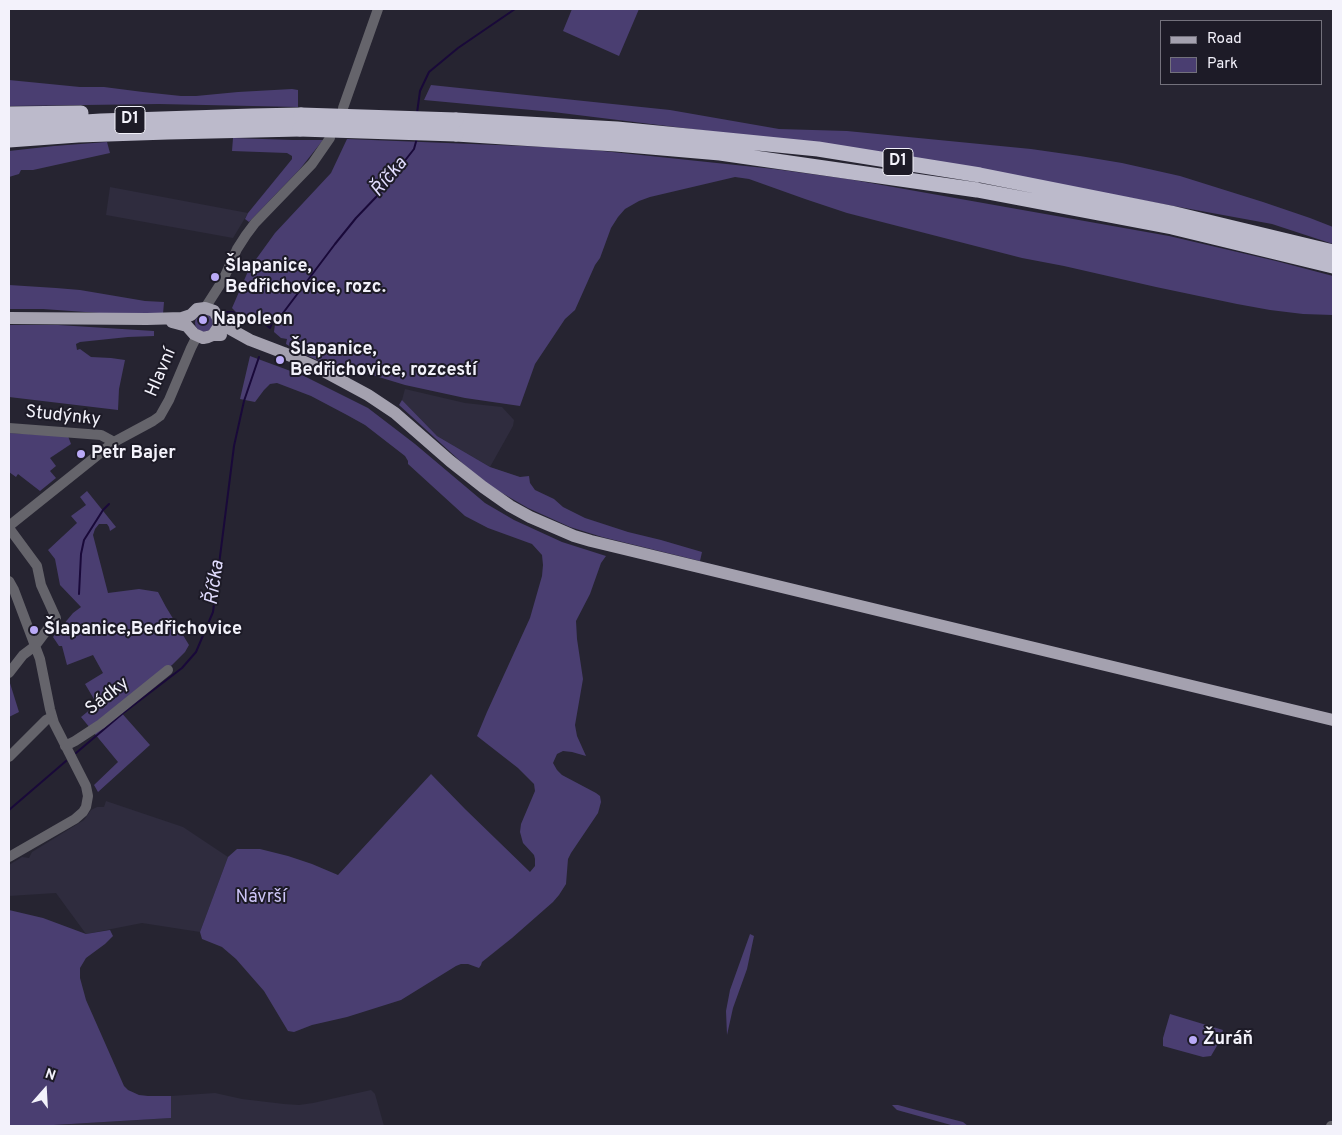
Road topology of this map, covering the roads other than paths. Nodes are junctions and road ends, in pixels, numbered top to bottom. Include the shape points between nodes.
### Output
1 (378, 9) edge
2 (343, 108) dead end
3 (9, 114) edge
4 (252, 116) junction
5 (300, 122) junction
6 (456, 127) junction
7 (9, 128) edge
8 (78, 135) junction
9 (330, 138) dead end
10 (9, 140) edge
11 (9, 146) edge
12 (1333, 252) edge
13 (1333, 266) edge
14 (214, 314) junction
15 (191, 315) junction
16 (9, 318) edge
17 (147, 319) junction
18 (194, 332) junction
19 (213, 335) junction
20 (250, 340) junction
21 (9, 428) edge
22 (114, 442) junction
23 (9, 527) edge
24 (9, 581) edge
25 (35, 646) junction
26 (168, 670) dead end
27 (9, 673) edge
28 (52, 717) junction
29 (1333, 720) edge
30 (65, 746) junction
31 (9, 757) edge
32 (9, 857) edge

1 - 2 street
3 - 4 highway
4 - 5 highway, D1
4 - 7 highway, D1
5 - 6 highway, D1, bridge
5 - 8 highway, D1
6 - 12 highway, D1 via 616,129 818,150 980,175 1162,211
6 - 13 highway, D1 via 720,153 977,190 1172,227
8 - 10 highway, D1
8 - 11 highway
9 - 14 street via 312,164 255,223 237,249 223,280
14 - 15 main road via 197,309
14 - 19 main road via 217,331
14 - 20 main road via 223,325
15 - 17 main road
15 - 18 main road via 189,319
16 - 17 main road
17 - 18 main road via 183,324
18 - 19 main road via 202,338
18 - 22 street, Hlavní via 170,400 160,416
19 - 20 main road
20 - 29 main road via 318,368 368,396 395,413 510,506 574,536
21 - 22 street, Studýnky via 101,435
22 - 23 street, Hlavní
23 - 25 street via 37,566 41,585 56,618
24 - 25 street
25 - 27 street
25 - 28 street
26 - 30 street, Sádky via 101,724
28 - 30 street
28 - 31 street
30 - 32 street via 86,786 88,799 85,810

